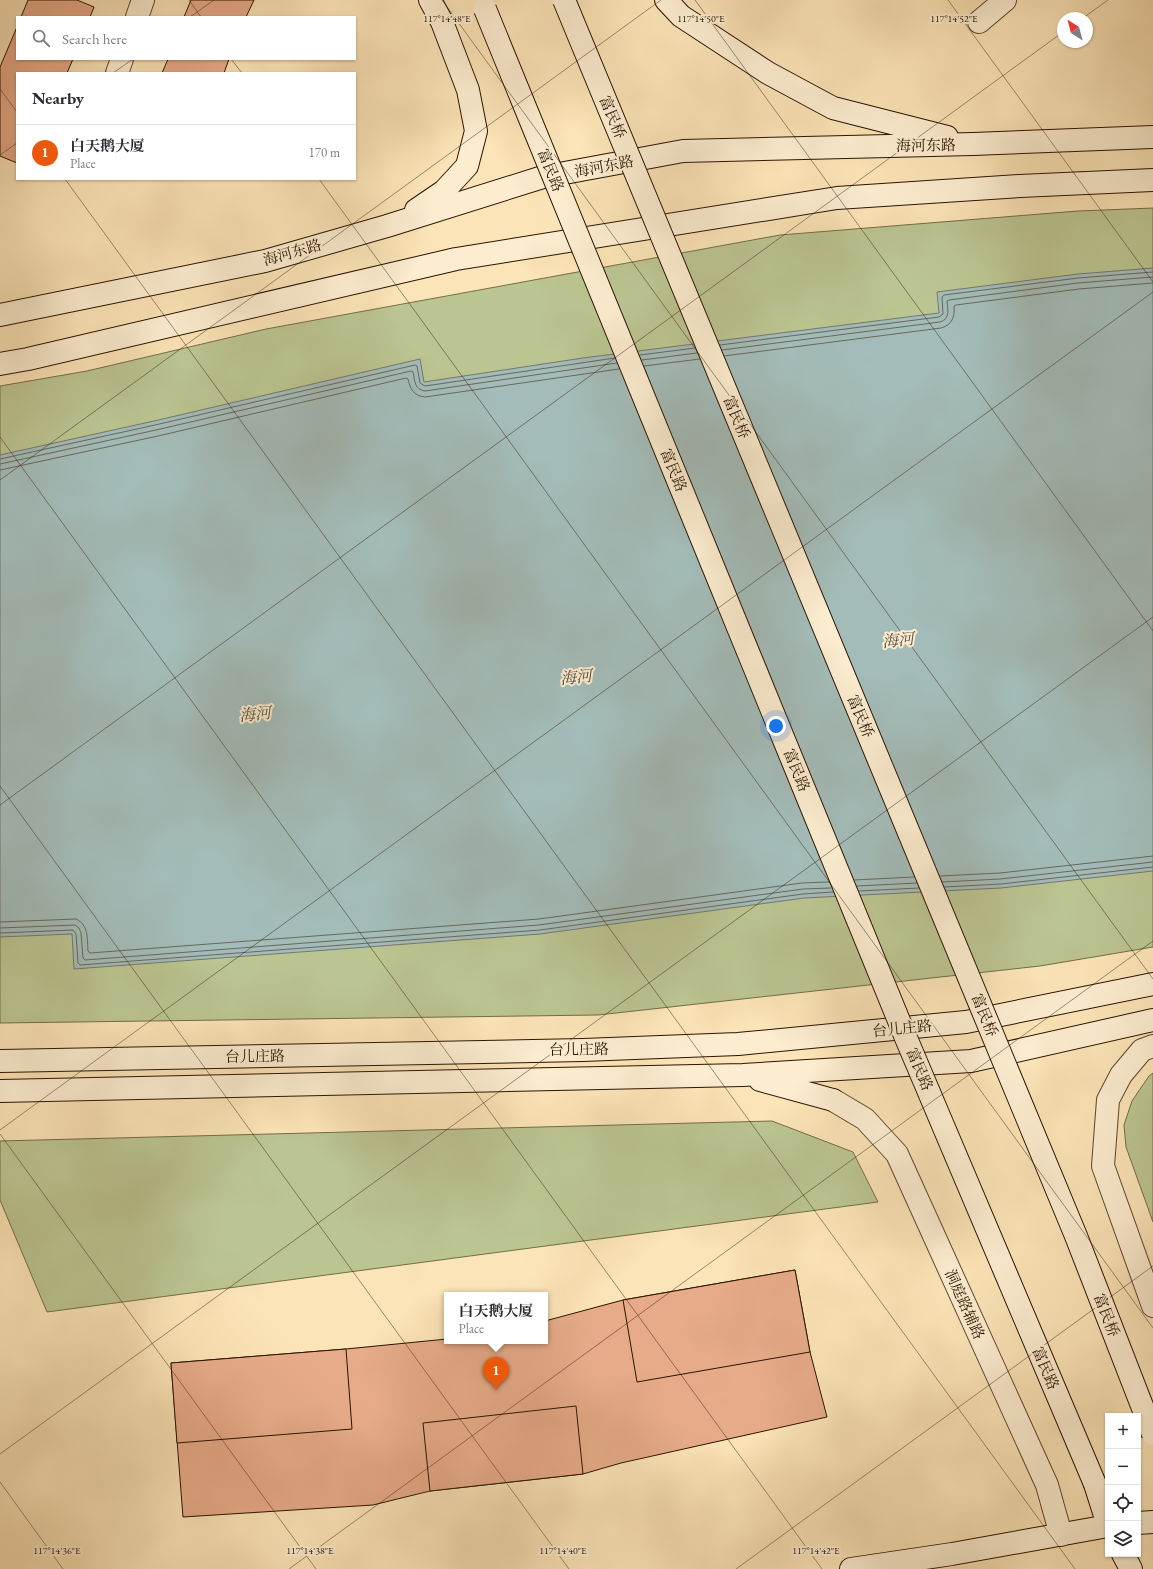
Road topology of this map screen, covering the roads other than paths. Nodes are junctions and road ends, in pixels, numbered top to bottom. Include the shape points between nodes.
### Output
1 (143, 0) edge
2 (430, 0) edge
3 (564, 0) edge
4 (666, 0) edge
5 (1005, 0) edge
6 (482, 4) edge
7 (137, 16) edge
8 (979, 22) dead end
9 (122, 60) edge
10 (118, 72) edge
11 (1153, 136) edge
12 (973, 144) junction
13 (1153, 180) edge
14 (387, 226) junction
15 (0, 315) edge
16 (0, 364) edge
17 (1153, 984) edge
18 (1153, 1020) edge
19 (1153, 1046) edge
20 (0, 1061) edge
21 (743, 1075) junction
22 (0, 1091) edge
23 (1153, 1306) edge
24 (1153, 1434) edge
25 (1106, 1521) edge
26 (1153, 1522) edge
27 (1141, 1523) edge
28 (1105, 1527) edge
29 (1061, 1535) junction
30 (1125, 1557) edge
31 (953, 1561) edge
32 (851, 1569) edge
33 (1131, 1569) edge

1 - 7 main road
2 - 14 main road via 442,22 468,90 476,131 468,166 444,190
3 - 24 main road, 富民桥, bridge via 1073,1228
4 - 12 main road via 681,16 768,73 833,108
5 - 8 main road
6 - 25 main road, 富民路, bridge via 906,1038 1095,1484
9 - 10 main road
11 - 12 main road, 海河东路
12 - 14 main road, 海河东路 via 683,151 543,177
13 - 16 main road via 837,198 456,259
14 - 15 main road, 海河东路 via 265,260
17 - 20 main road, 台儿庄路 via 966,1022 738,1044 583,1050
18 - 21 main road, 台儿庄路 via 971,1061
19 - 23 main road via 1142,1050 1121,1075 1108,1100 1103,1166
21 - 22 main road, 台儿庄路
21 - 29 main road, 洞庭路辅路 via 833,1100 865,1119 898,1154 1047,1485
26 - 27 main road
28 - 29 main road
29 - 31 main road
30 - 33 main road
31 - 32 main road

